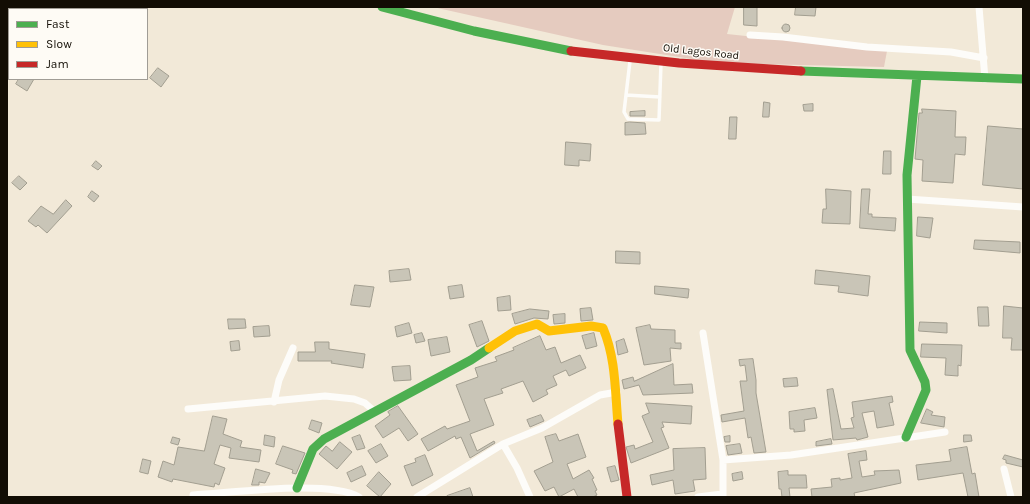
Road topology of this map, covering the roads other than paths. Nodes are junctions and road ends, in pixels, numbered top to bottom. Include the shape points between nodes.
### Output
1 (382, 7) edge
2 (979, 7) edge
3 (750, 35) dead end
4 (984, 58) junction
5 (630, 59) junction
6 (661, 60) junction
7 (916, 76) junction
8 (985, 79) junction
9 (1023, 79) edge
10 (626, 95) junction
11 (660, 97) junction
12 (907, 199) junction
13 (1023, 207) edge
14 (703, 333) dead end
15 (293, 348) dead end
16 (617, 392) junction
17 (274, 402) junction
18 (188, 409) dead end
19 (374, 411) junction
20 (945, 432) dead end
21 (906, 437) junction
22 (503, 444) junction
23 (723, 460) junction
24 (1004, 469) dead end
25 (297, 488) junction
26 (723, 495) edge
27 (193, 496) dead end
28 (359, 497) edge
29 (417, 497) edge
30 (530, 497) edge
31 (627, 497) edge
32 (698, 497) edge
33 (1011, 497) edge

1 - 5 street, Old Lagos Road via 474,32
2 - 4 street
3 - 4 street via 867,47 952,52
4 - 8 street
5 - 6 street, Old Lagos Road
5 - 10 lane
6 - 7 street, Old Lagos Road via 791,72
6 - 11 lane
7 - 8 street, Old Lagos Road
7 - 12 street via 907,164
8 - 9 street, Old Lagos Road
10 - 11 lane
10 - 11 lane via 626,117 657,121 660,118
12 - 13 street
12 - 21 street via 910,350 925,382 926,390
14 - 23 street
15 - 17 street via 279,380
16 - 19 street via 609,339 603,328 591,326 549,331 537,324 515,331 471,360
16 - 22 street via 600,395 542,428
16 - 31 street via 618,426
17 - 18 street
17 - 19 street via 325,396 354,399
19 - 25 street via 324,439 313,449
20 - 21 street
21 - 23 street via 791,454
22 - 29 street
22 - 30 street
23 - 26 street
24 - 33 street
25 - 27 street
25 - 28 street via 340,490
26 - 32 street

